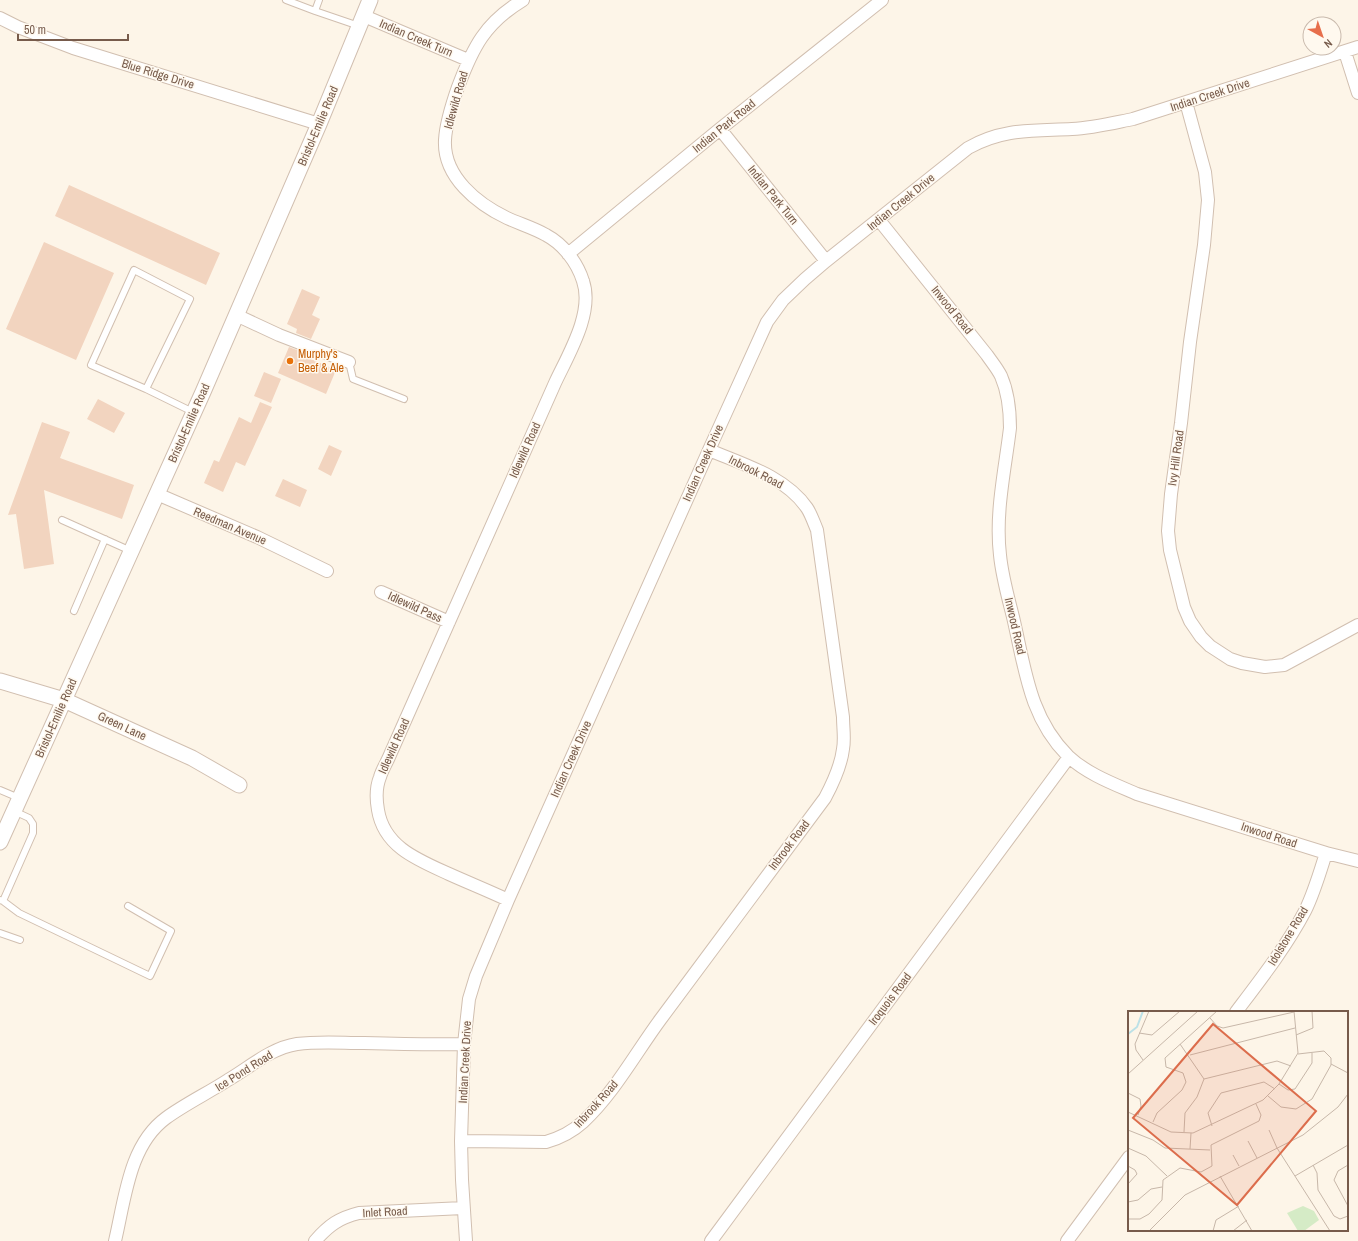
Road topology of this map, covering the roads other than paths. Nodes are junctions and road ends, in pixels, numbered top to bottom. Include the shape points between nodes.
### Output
1 (286, 0) edge
2 (319, 0) edge
3 (370, 0) edge
4 (523, 0) edge
5 (882, 0) edge
6 (315, 11) junction
7 (0, 18) edge
8 (362, 21) junction
9 (1358, 47) edge
10 (1345, 52) junction
11 (468, 60) junction
12 (1358, 93) edge
13 (1186, 102) junction
14 (319, 124) junction
15 (720, 129) junction
16 (878, 220) junction
17 (568, 254) junction
18 (826, 261) junction
19 (236, 315) junction
20 (349, 362) joint
21 (146, 389) junction
22 (404, 399) dead end
23 (194, 412) junction
24 (709, 450) junction
25 (157, 494) junction
26 (62, 520) dead end
27 (105, 539) junction
28 (131, 551) junction
29 (327, 571) dead end
30 (381, 592) dead end
31 (74, 611) dead end
32 (449, 622) junction
33 (1358, 625) edge
34 (0, 681) edge
35 (64, 700) junction
36 (1069, 757) junction
37 (239, 785) dead end
38 (0, 790) edge
39 (17, 805) junction
40 (0, 842) edge
41 (1326, 853) junction
42 (1358, 861) edge
43 (1, 900) edge
44 (508, 900) junction
45 (128, 906) dead end
46 (0, 934) edge
47 (20, 940) dead end
48 (1237, 1011) edge
49 (464, 1044) junction
50 (461, 1141) junction
51 (1128, 1158) edge
52 (463, 1208) junction
53 (115, 1241) edge
54 (315, 1241) edge
55 (466, 1241) edge
56 (711, 1241) edge
57 (1067, 1241) edge

1 - 6 lane
2 - 6 lane
3 - 8 street, Bristol-Emilie Road
4 - 11 street, Idlewild Road via 493,22
5 - 15 street, Indian Park Road
6 - 8 lane
7 - 14 street, Blue Ridge Drive via 73,48
8 - 11 street, Indian Creek Turn
8 - 14 street, Bristol-Emilie Road
9 - 10 street, Indian Creek Drive
10 - 12 street
10 - 13 street, Indian Creek Drive
11 - 17 street, Idlewild Road via 447,122 445,140 451,170 464,187 483,204 546,235
13 - 16 street, Indian Creek Drive via 1101,126 1012,132 981,141 968,148
13 - 33 street, Ivy Hill Road via 1205,172 1208,200 1168,531 1184,607 1197,632 1210,646 1230,659 1264,667 1284,665
14 - 19 street, Bristol-Emilie Road
15 - 17 street, Indian Park Road
15 - 18 street, Indian Park Turn
16 - 18 street, Indian Creek Drive
16 - 36 street, Inwood Road via 987,354 1001,375 1010,414 999,515 1000,555 1004,580 1032,697 1051,737
17 - 32 street, Idlewild Road via 576,265 584,285 586,299 583,319
18 - 24 street, Indian Creek Drive via 783,300 767,322
19 - 20 street
19 - 23 street, Bristol-Emilie Road
20 - 22 lane via 353,379
21 - 21 lane via 190,300 134,270 91,365
21 - 23 lane
23 - 25 street, Bristol-Emilie Road
24 - 44 street, Indian Creek Drive
24 - 50 street, Inbrook Road via 785,485 801,499 817,530 843,718 844,747 841,762 824,798 618,1080 584,1121 556,1140 546,1142
25 - 28 street, Bristol-Emilie Road
25 - 29 street, Reedman Avenue via 257,537
26 - 27 lane
27 - 28 lane
27 - 31 lane
28 - 35 street, Bristol-Emilie Road
30 - 32 street, Idlewild Pass
32 - 44 street, Idlewild Road via 380,777 376,790 378,814 385,832 403,851
34 - 35 street, Green Lane
35 - 37 street, Green Lane via 192,758
35 - 39 street, Bristol-Emilie Road
36 - 41 street, Inwood Road via 1108,781 1137,794
36 - 56 street, Iroquois Road
38 - 39 lane
39 - 40 street, Bristol-Emilie Road
39 - 43 lane via 34,824 33,833
41 - 42 street, Inwood Road
41 - 48 street, Idolstone Road via 1305,910 1283,948
43 - 45 lane via 19,913 150,976 171,931
44 - 49 street, Indian Creek Drive via 474,982 469,999
46 - 47 lane
49 - 50 street, Indian Creek Drive
49 - 53 street, Ice Pond Road via 297,1044 265,1056 166,1118 144,1141 136,1156 129,1180
50 - 52 street, Indian Creek Drive
51 - 57 street
52 - 54 street, Inlet Road via 359,1213 337,1221
52 - 55 street, Indian Creek Drive

